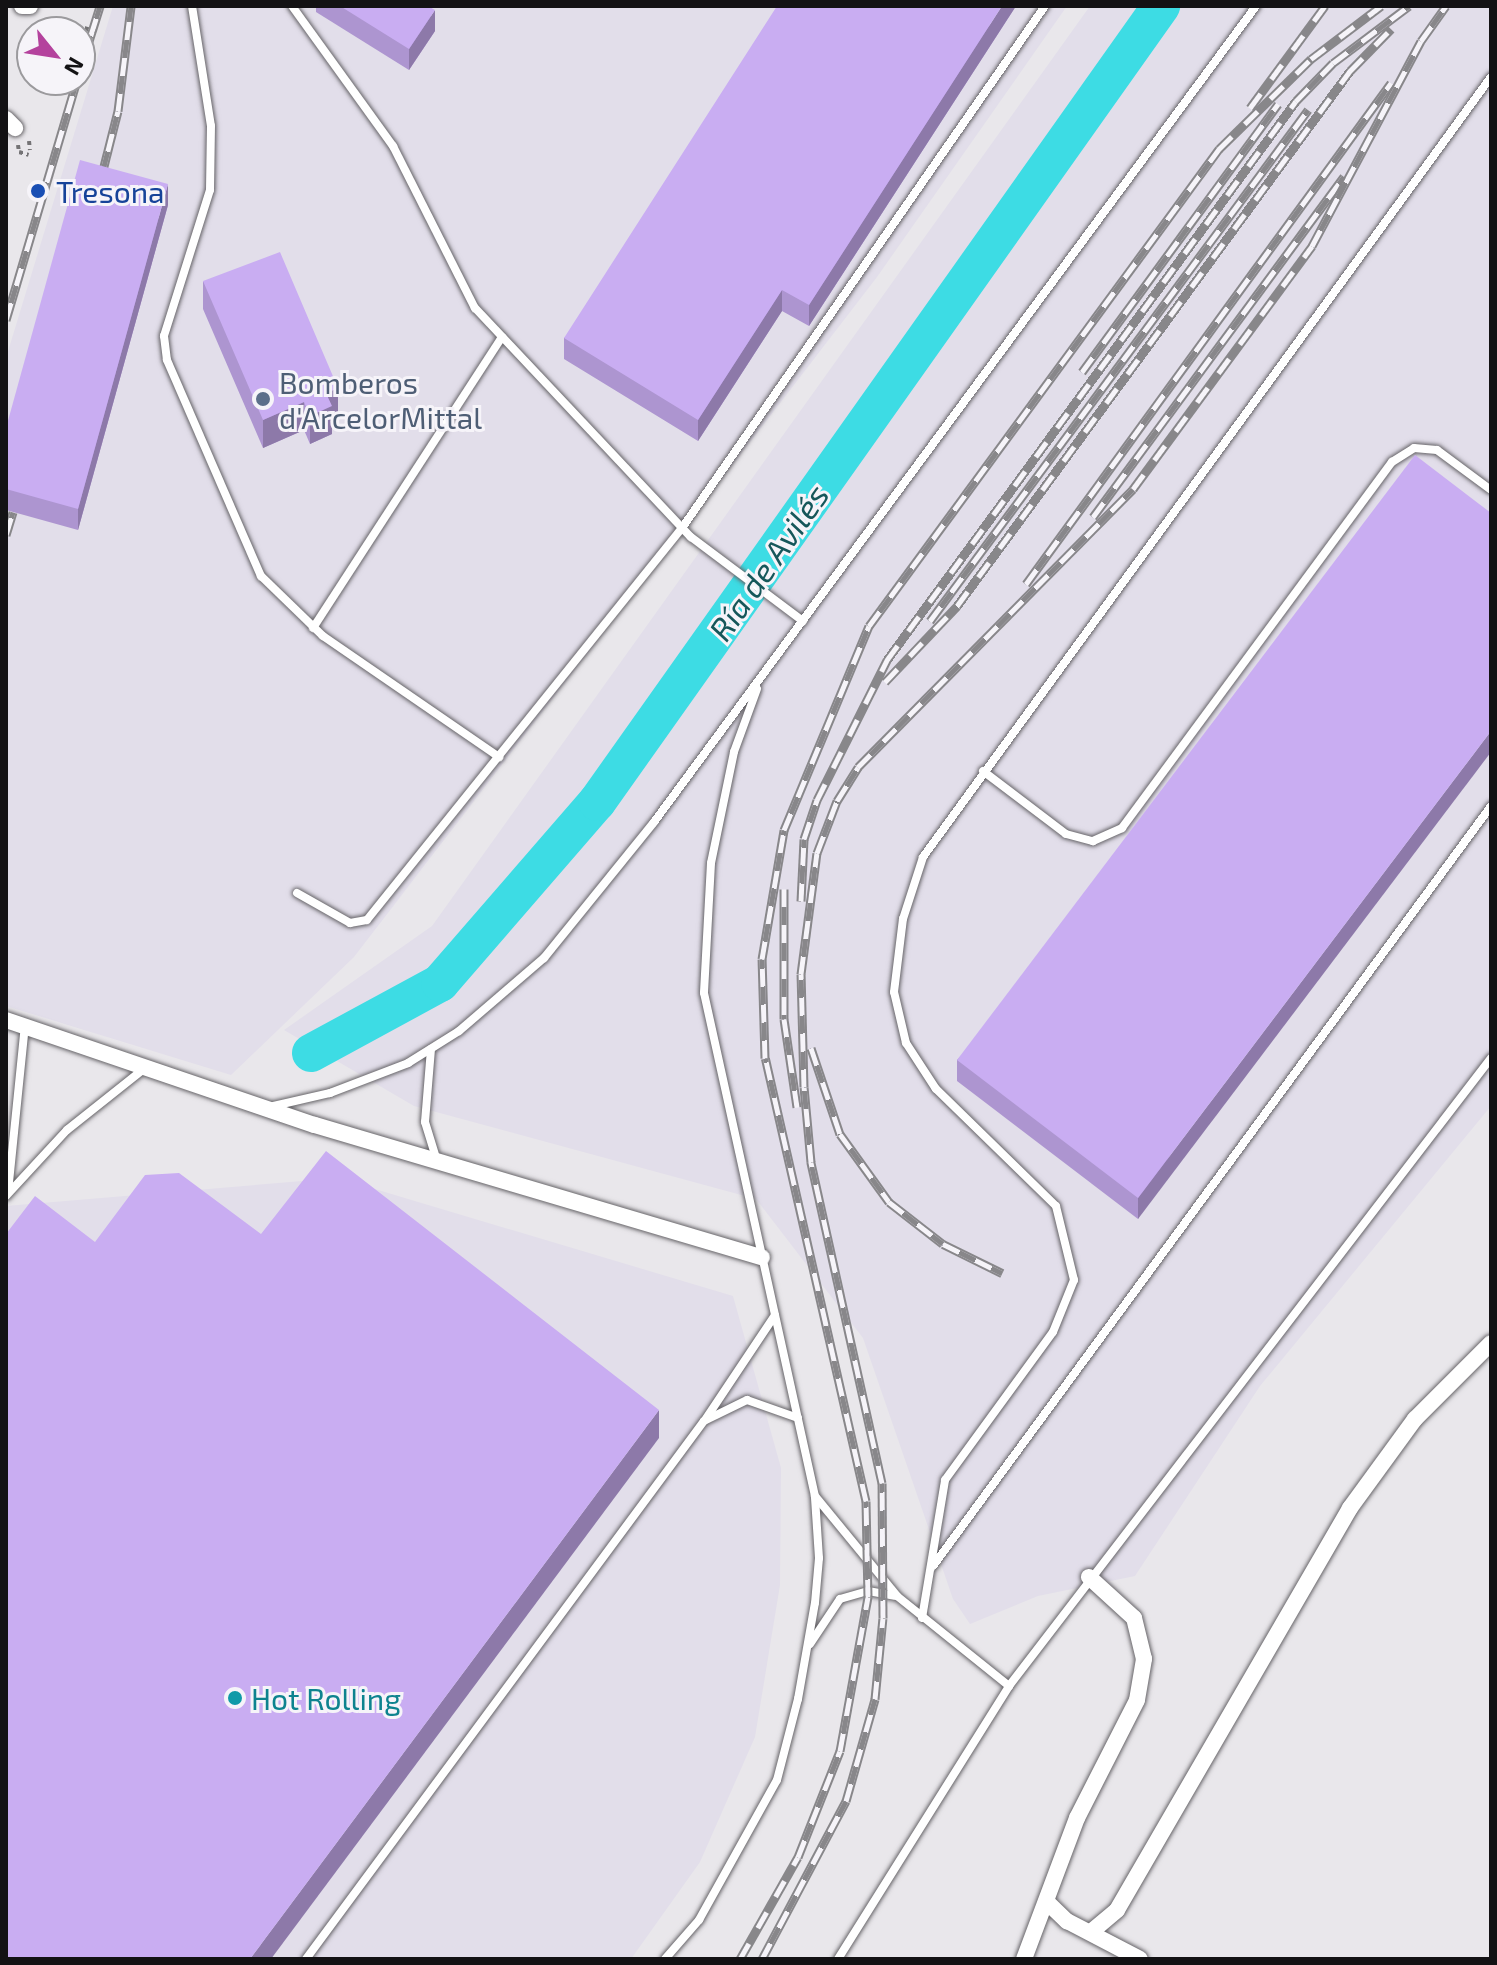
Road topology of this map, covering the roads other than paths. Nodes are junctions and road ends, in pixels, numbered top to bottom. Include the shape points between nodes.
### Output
1 (22, 6) edge
2 (30, 6) edge
3 (192, 6) edge
4 (292, 6) edge
5 (1045, 6) edge
6 (1256, 6) edge
7 (1491, 77) edge
8 (502, 337) junction
9 (1491, 490) edge
10 (682, 528) junction
11 (803, 621) junction
12 (313, 628) junction
13 (761, 677) junction
14 (499, 757) junction
15 (983, 771) junction
16 (1491, 806) edge
17 (297, 893) dead end
18 (6, 1020) edge
19 (25, 1026) junction
20 (431, 1049) junction
21 (1491, 1058) edge
22 (146, 1068) junction
23 (265, 1108) junction
24 (437, 1161) junction
25 (7, 1194) edge
26 (762, 1257) junction
27 (775, 1315) junction
28 (1491, 1343) edge
29 (798, 1418) junction
30 (704, 1421) junction
31 (815, 1496) junction
32 (930, 1569) junction
33 (1089, 1577) junction
34 (897, 1596) junction
35 (922, 1618) junction
36 (807, 1648) junction
37 (1009, 1686) junction
38 (1047, 1902) junction
39 (1091, 1932) junction
40 (306, 1959) edge
41 (665, 1959) edge
42 (838, 1959) edge
43 (1024, 1959) edge
44 (1140, 1959) edge

1 - 2 street
3 - 12 lane via 211,126 210,190 164,336 167,360 261,576
4 - 8 lane via 393,146 475,308
5 - 10 lane
6 - 11 lane
7 - 15 lane
8 - 10 lane
8 - 12 lane
9 - 15 lane via 1437,450 1414,448 1392,462 1122,828 1093,841 1066,834
10 - 11 lane
10 - 14 lane
11 - 13 lane
12 - 14 lane
13 - 20 lane via 544,958
13 - 26 lane via 734,752 711,863 704,993
14 - 17 lane via 367,920 350,923
15 - 32 lane via 923,857 903,919 894,992 906,1043 936,1089 1056,1206 1074,1280 1053,1332 945,1480
16 - 32 lane
18 - 19 street
19 - 22 street
19 - 25 lane
20 - 23 lane via 330,1093
20 - 24 lane via 425,1122
21 - 33 lane via 1389,1198
22 - 23 street
22 - 25 lane via 67,1130
23 - 24 street
24 - 26 street
26 - 27 lane
27 - 29 lane
27 - 30 lane
28 - 39 street via 1415,1419 1350,1508 1117,1910
29 - 30 lane via 747,1400
29 - 31 lane
30 - 40 lane
31 - 34 lane
31 - 36 lane via 819,1558
32 - 35 lane
33 - 37 lane
33 - 38 street via 1134,1618 1144,1659 1137,1700 1077,1818
34 - 35 lane
34 - 36 lane via 868,1591 840,1599
35 - 37 lane
36 - 41 lane via 777,1780 699,1920
37 - 42 lane
38 - 39 street
38 - 43 street
39 - 44 street

